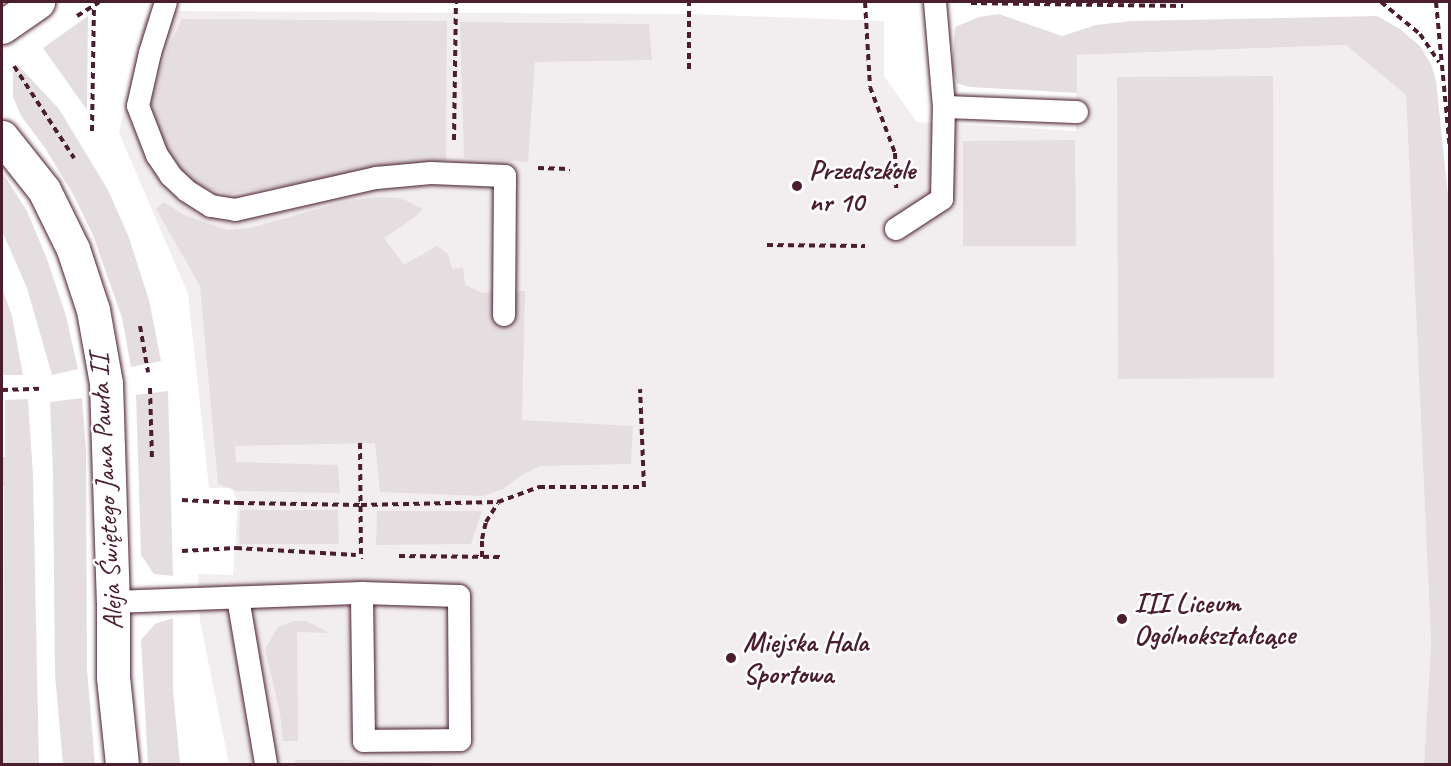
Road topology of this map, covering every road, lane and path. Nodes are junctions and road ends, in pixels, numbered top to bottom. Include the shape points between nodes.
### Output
1 (38, 2) edge
2 (166, 2) edge
3 (456, 2) edge
4 (689, 2) edge
5 (865, 2) edge
6 (935, 2) edge
7 (966, 2) edge
8 (1381, 2) edge
9 (1436, 2) edge
10 (94, 4) dead end
11 (1183, 6) dead end
12 (2, 27) edge
13 (1440, 63) junction
14 (689, 69) dead end
15 (944, 107) junction
16 (1077, 112) dead end
17 (92, 131) dead end
18 (2, 136) edge
19 (1449, 150) edge
20 (453, 174) junction
21 (896, 229) junction
22 (767, 245) dead end
23 (504, 315) dead end
24 (39, 389) dead end
25 (640, 389) dead end
26 (2, 390) edge
27 (360, 443) dead end
28 (182, 500) dead end
29 (498, 502) junction
30 (361, 505) junction
31 (182, 550) dead end
32 (360, 555) junction
33 (371, 555) dead end
34 (393, 556) dead end
35 (482, 557) junction
36 (500, 557) dead end
37 (362, 593) junction
38 (238, 598) junction
39 (113, 602) junction
40 (122, 765) edge
41 (266, 765) edge

1 - 12 street
2 - 20 lane via 138,106 157,155 171,176 211,206 235,210 376,178
3 - 20 path
4 - 14 path
5 - 21 path via 870,87 895,153
6 - 15 lane
7 - 11 path
8 - 13 path via 1420,34
9 - 13 path
10 - 17 path
13 - 19 path
15 - 16 lane
15 - 21 lane via 942,199
18 - 39 street, Aleja Świętego Jana Pawła II via 44,190 73,249 93,310 106,383
20 - 23 lane via 505,176
21 - 22 path via 866,246
24 - 26 path
25 - 29 path via 644,488 539,487
27 - 30 path
28 - 30 path
29 - 30 path
29 - 35 path via 486,522
30 - 32 path
31 - 32 path via 236,548
32 - 33 path
32 - 37 path
34 - 35 path
35 - 36 path
37 - 37 lane via 459,596 460,740 364,741
37 - 38 lane
38 - 39 lane
38 - 41 lane
39 - 40 street, Aleja Świętego Jana Pawła II via 113,677

